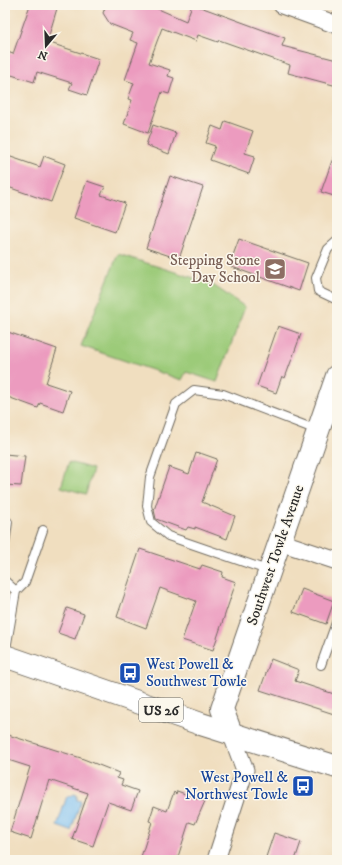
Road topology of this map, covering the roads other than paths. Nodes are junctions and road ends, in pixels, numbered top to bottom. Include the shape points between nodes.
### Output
1 (282, 5) edge
2 (337, 25) edge
3 (337, 241) edge
4 (337, 300) edge
5 (337, 376) edge
6 (318, 430) junction
7 (8, 522) dead end
8 (43, 530) dead end
9 (280, 542) junction
10 (5, 544) edge
11 (337, 561) edge
12 (270, 571) junction
13 (5, 581) edge
14 (16, 591) junction
15 (337, 620) edge
16 (5, 656) edge
17 (321, 665) dead end
18 (231, 733) junction
19 (337, 767) edge
20 (216, 860) edge

1 - 2 street
3 - 4 lane via 328,249 316,278 318,291
5 - 6 street, Southwest Towle Avenue
6 - 9 street, Southwest Towle Avenue
6 - 12 lane via 223,394 194,390 176,404 150,477 147,506 150,522 168,536
7 - 10 lane
8 - 14 lane via 25,582
9 - 11 street
9 - 12 street, Southwest Towle Avenue
12 - 18 street, Southwest Towle Avenue via 222,709
13 - 14 lane
14 - 16 lane
15 - 17 lane
16 - 18 street, US 26
18 - 19 street, US 26
18 - 20 street via 245,770

